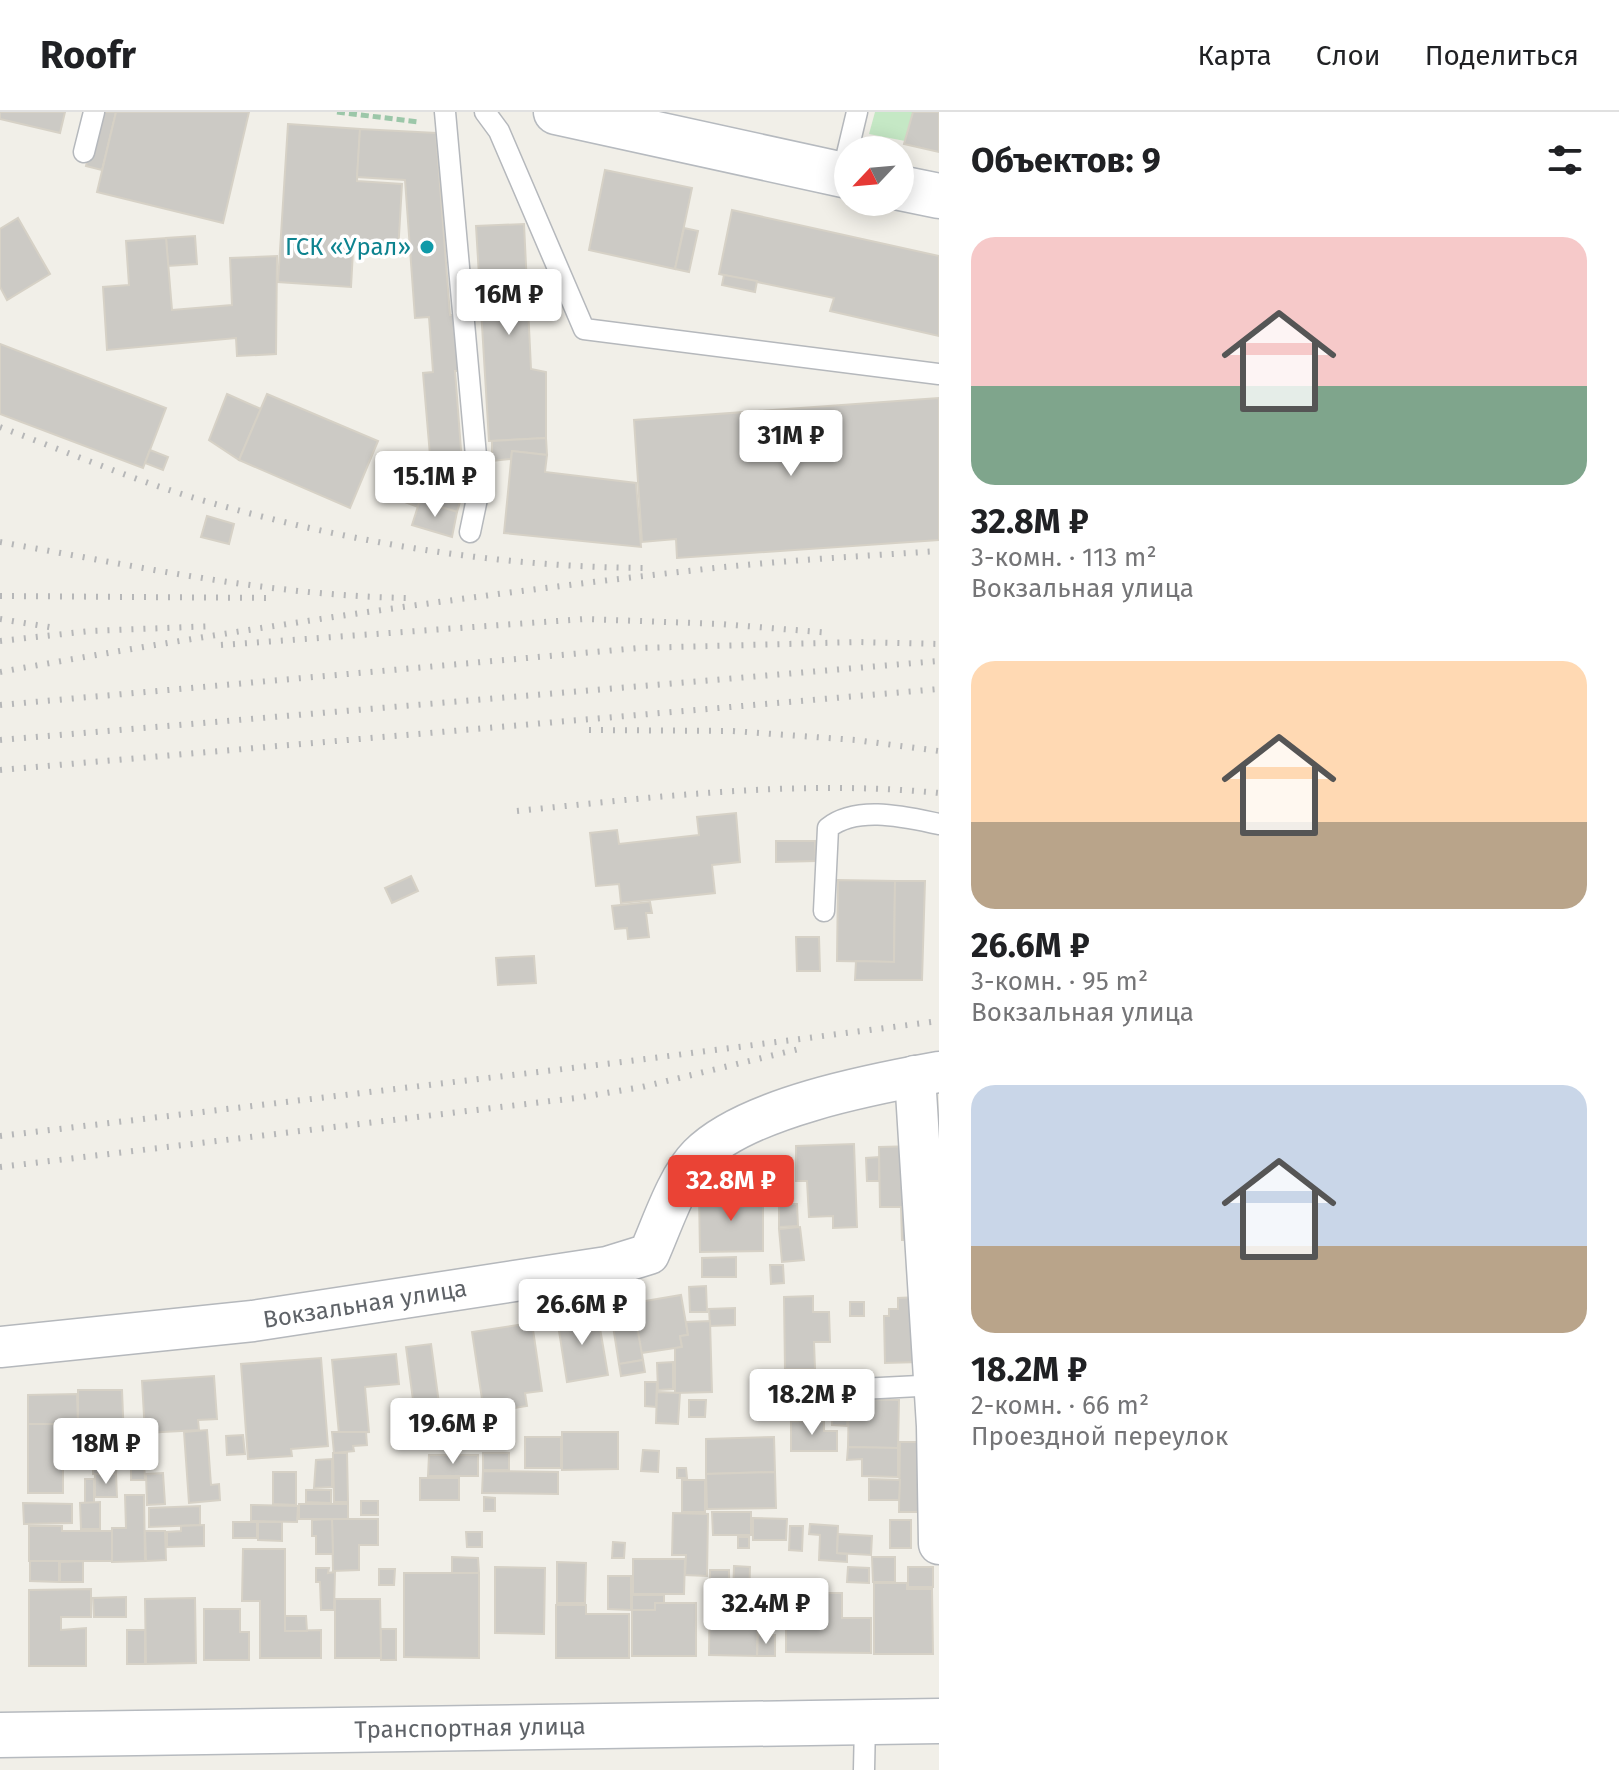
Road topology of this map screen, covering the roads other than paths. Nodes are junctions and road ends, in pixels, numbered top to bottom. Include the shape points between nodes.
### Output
1 (94, 112) edge
2 (445, 112) edge
3 (485, 112) edge
4 (556, 112) edge
5 (857, 112) edge
6 (852, 136) edge
7 (84, 152) dead end
8 (834, 174) edge
9 (914, 191) edge
10 (939, 196) edge
11 (939, 374) edge
12 (470, 532) dead end
13 (939, 824) edge
14 (824, 911) dead end
15 (927, 1074) edge
16 (0, 1347) edge
17 (936, 1386) edge
18 (801, 1392) dead end
19 (939, 1544) edge
20 (939, 1721) edge
21 (865, 1723) junction
22 (0, 1735) edge
23 (864, 1770) edge

1 - 7 lane
2 - 12 lane via 479,489
3 - 11 lane via 499,131 584,329
4 - 8 street
5 - 6 lane
9 - 10 street
13 - 14 lane via 892,814 840,819 828,828
15 - 16 street, Вокзальная улица via 783,1108 724,1136 698,1157 649,1254 607,1267 253,1321
15 - 17 street
17 - 18 lane
17 - 19 street
20 - 21 street, Транспортная улица
21 - 22 street, Транспортная улица
21 - 23 lane

